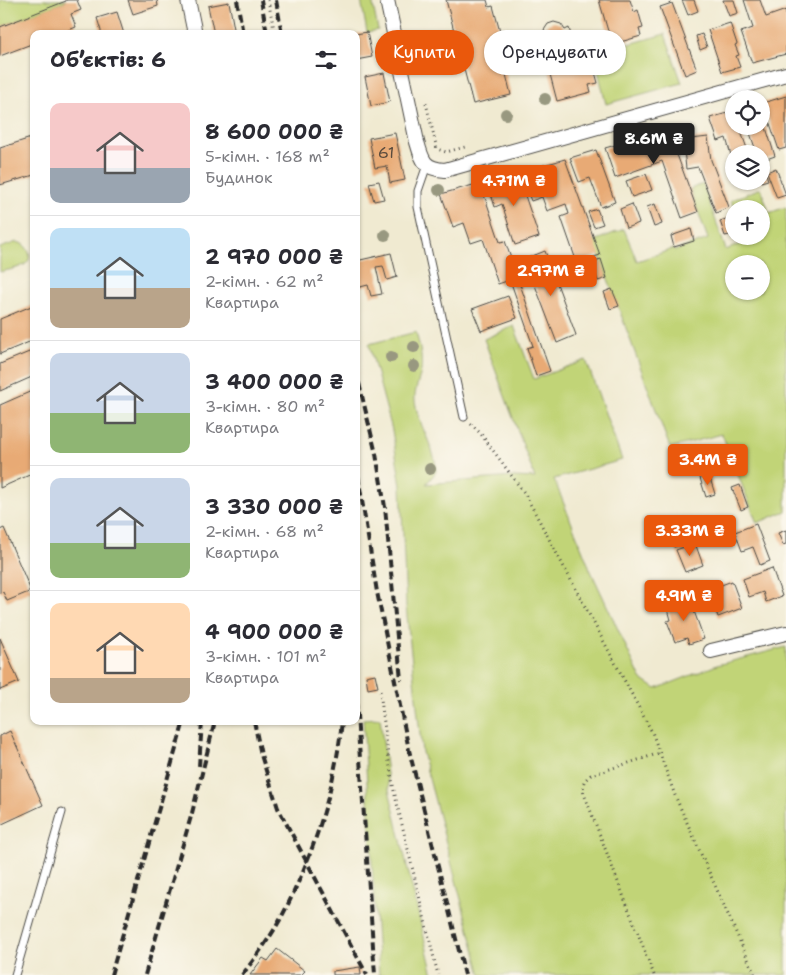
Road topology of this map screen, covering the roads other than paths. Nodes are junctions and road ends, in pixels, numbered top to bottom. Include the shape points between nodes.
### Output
1 (188, 0) edge
2 (387, 0) edge
3 (194, 30) edge
4 (394, 30) edge
5 (786, 74) edge
6 (403, 75) edge
7 (427, 165) junction
8 (464, 417) road end
9 (786, 633) edge
10 (712, 651) dead end
11 (62, 812) dead end
12 (15, 975) edge

1 - 3 street
2 - 4 street
5 - 7 street via 445,170 435,170
6 - 7 street via 417,142
7 - 8 lane via 418,191 418,207
9 - 10 street
11 - 12 lane

